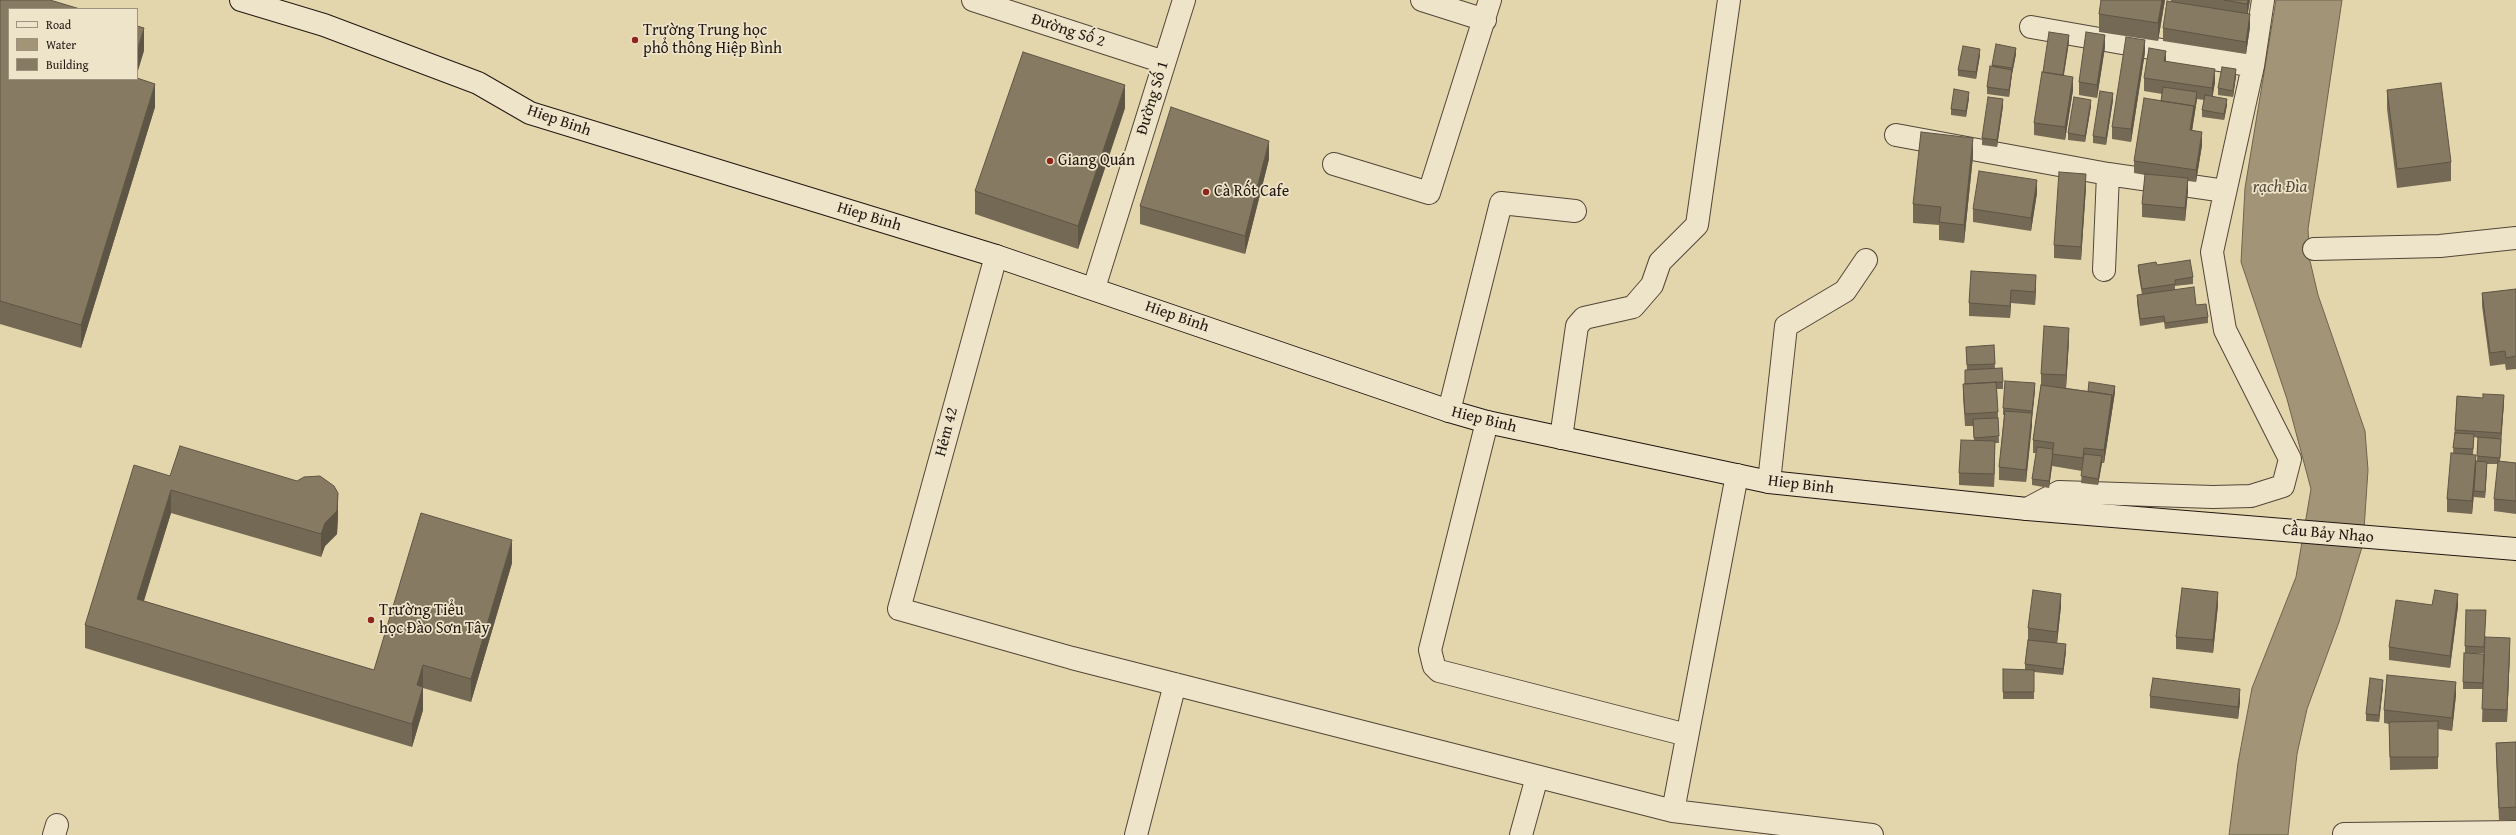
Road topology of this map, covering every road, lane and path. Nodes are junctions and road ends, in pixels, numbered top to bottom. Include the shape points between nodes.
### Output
1 (241, 0) edge
2 (972, 0) edge
3 (1184, 0) edge
4 (1422, 0) edge
5 (1729, 0) edge
6 (2263, 0) edge
7 (1487, 10) edge
8 (2031, 27) dead end
9 (1164, 62) junction
10 (2253, 66) junction
11 (1896, 135) dead end
12 (1334, 164) dead end
13 (2108, 174) junction
14 (2225, 191) junction
15 (1575, 212) dead end
16 (2516, 238) edge
17 (2314, 250) dead end
18 (996, 256) junction
19 (1866, 260) dead end
20 (2104, 270) dead end
21 (1094, 288) junction
22 (1449, 411) junction
23 (1487, 422) junction
24 (1561, 438) junction
25 (1737, 475) junction
26 (1769, 482) junction
27 (2027, 509) junction
28 (2140, 519) joint
29 (2516, 549) edge
30 (1175, 684) junction
31 (1687, 735) junction
32 (1537, 777) junction
33 (1673, 811) junction
34 (1749, 828) edge
35 (2502, 833) edge
36 (2344, 834) dead end
37 (1136, 835) edge
38 (1521, 835) edge
39 (1872, 835) edge

1 - 18 street, Hiep Binh via 324,25 478,83 530,113
2 - 9 street, Đường Số 2
3 - 9 street, Đường Số 1
4 - 7 street
5 - 24 street via 1701,212 1697,225 1660,262 1652,285 1633,307 1584,318 1577,326
6 - 10 street
7 - 12 street via 1429,193
8 - 10 street
9 - 21 street, Đường Số 1
10 - 14 street
11 - 13 street
13 - 14 street
13 - 20 street
14 - 27 street via 2212,252 2225,330 2290,459 2284,486 2251,496 2059,492
15 - 22 street via 1501,203
16 - 17 street via 2440,246
18 - 21 street, Hiep Binh
18 - 30 street, Hẻm 42 via 899,609
19 - 26 street via 1845,291 1786,326
21 - 22 street, Hiep Binh
22 - 23 street, Hiep Binh
23 - 24 street, Hiep Binh
23 - 31 street via 1430,650 1434,666 1439,671
24 - 25 street, Hiep Binh
25 - 26 street, Hiep Binh
25 - 31 street
26 - 27 street, Hiep Binh
27 - 28 street, Hiep Binh
28 - 29 street, Cầu Bảy Nhạo
30 - 32 street
30 - 37 street
31 - 33 street
32 - 33 street
32 - 38 street
33 - 34 street
34 - 39 street
35 - 36 street

